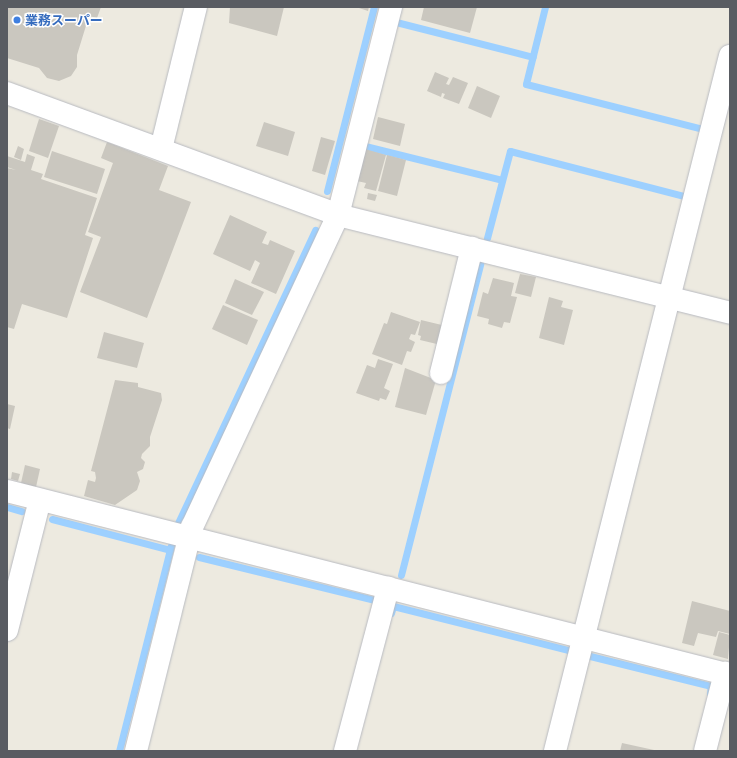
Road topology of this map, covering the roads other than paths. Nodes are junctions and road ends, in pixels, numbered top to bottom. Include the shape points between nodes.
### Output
1 (196, 7) edge
2 (391, 7) edge
3 (730, 56) edge
4 (7, 92) edge
5 (160, 149) junction
6 (338, 215) junction
7 (472, 248) junction
8 (669, 298) junction
9 (730, 313) edge
10 (441, 373) dead end
11 (7, 491) edge
12 (40, 500) junction
13 (190, 538) junction
14 (388, 588) junction
15 (7, 630) edge
16 (584, 638) junction
17 (728, 674) edge
18 (136, 751) edge
19 (345, 751) edge
20 (555, 751) edge
21 (705, 751) edge

1 - 5 street
2 - 6 street
3 - 8 street
4 - 5 street
5 - 6 street
6 - 7 street
6 - 13 street via 192,527
7 - 8 street
7 - 10 street
8 - 9 street
8 - 16 street
11 - 12 street
12 - 13 street
12 - 15 street
13 - 14 street
13 - 18 street
14 - 16 street
14 - 19 street
16 - 17 street
16 - 20 street
17 - 21 street

